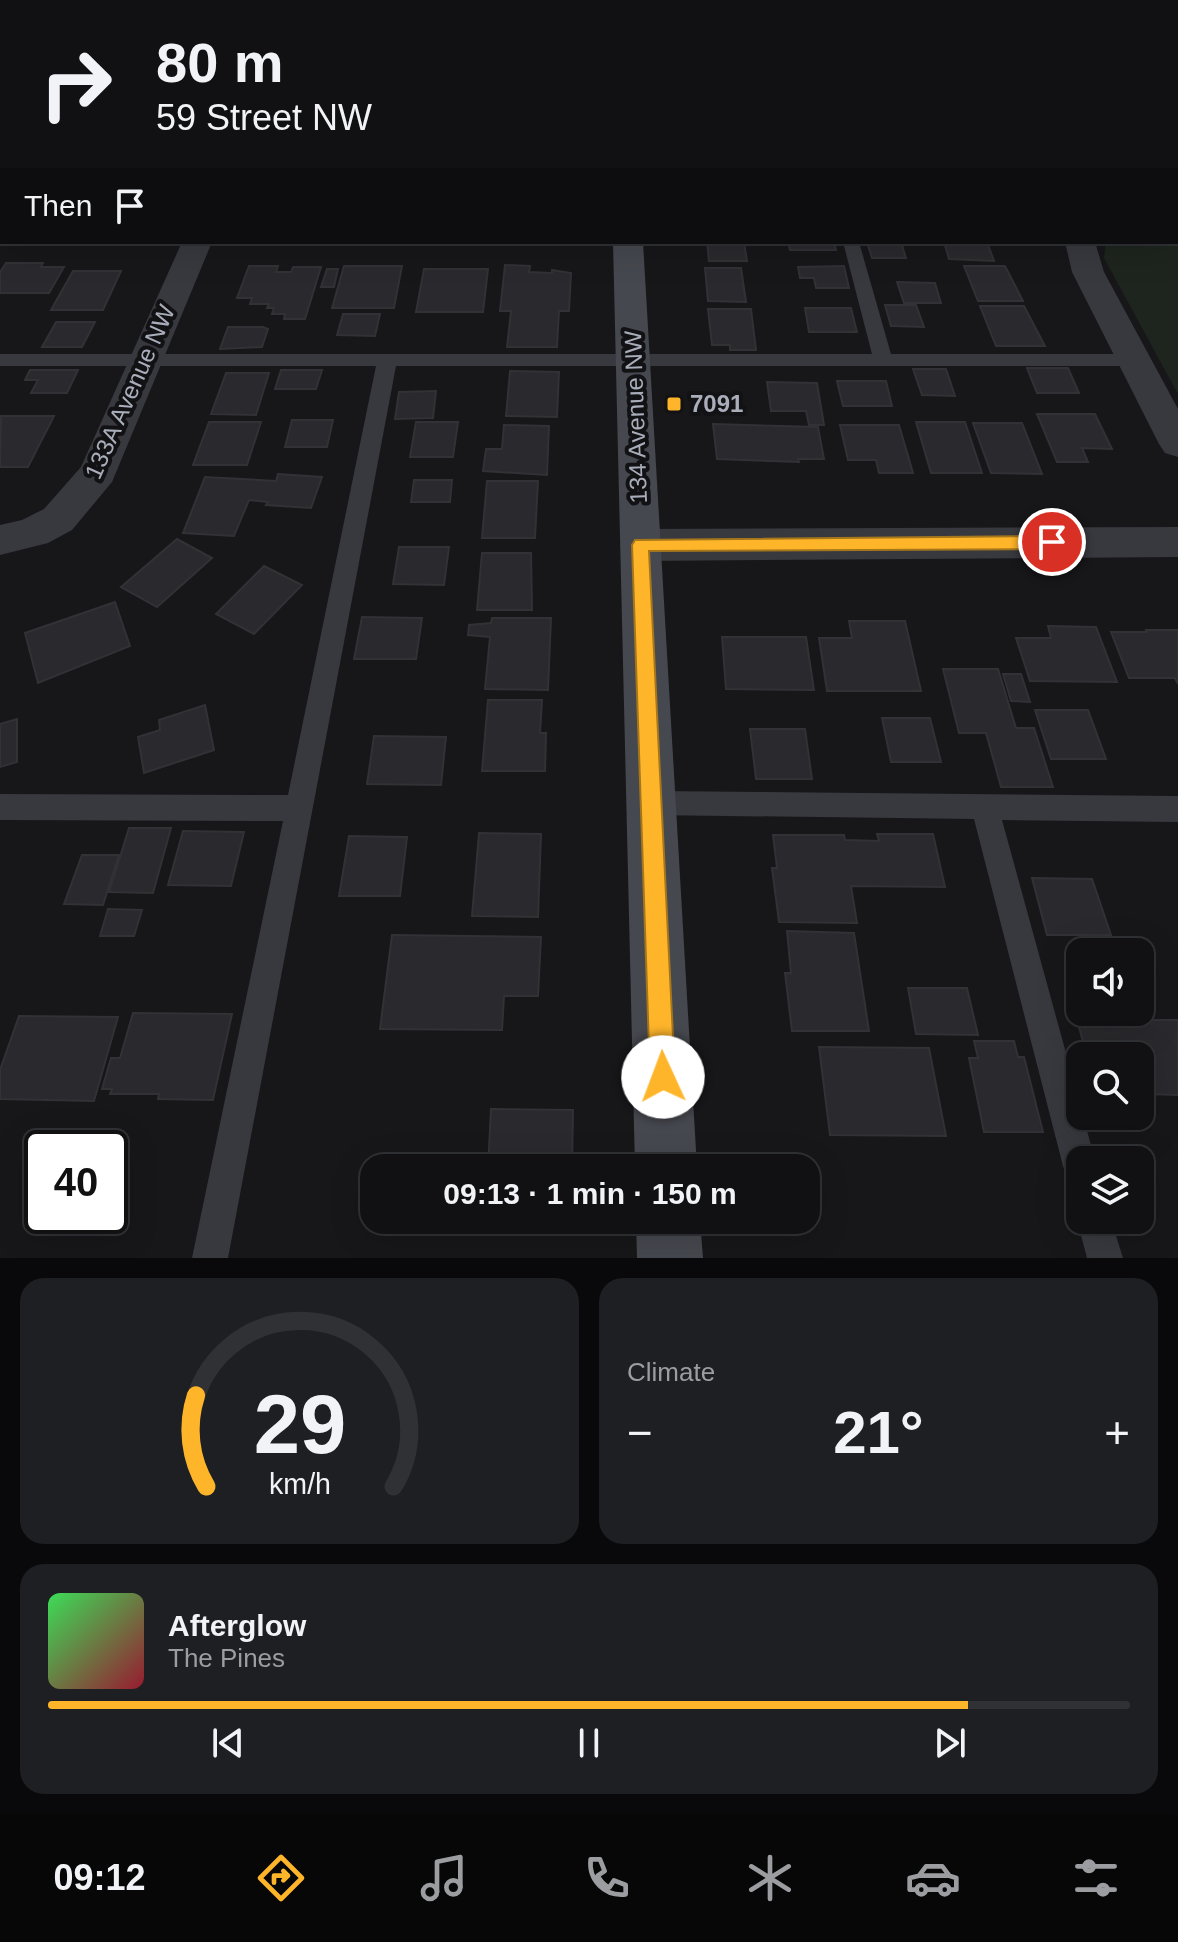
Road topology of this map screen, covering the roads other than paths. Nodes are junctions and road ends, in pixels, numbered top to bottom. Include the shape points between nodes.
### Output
1 (196, 244) edge
2 (628, 244) edge
3 (852, 244) edge
4 (1080, 244) edge
5 (883, 359) junction
6 (0, 360) edge
7 (146, 360) junction
8 (1134, 360) junction
9 (387, 361) junction
10 (634, 361) junction
11 (1178, 444) edge
12 (0, 540) edge
13 (1178, 542) edge
14 (641, 545) junction
15 (651, 803) junction
16 (0, 807) edge
17 (297, 808) junction
18 (985, 809) junction
19 (1178, 809) edge
20 (1075, 1146) edge
21 (665, 1154) edge
22 (669, 1234) edge
23 (1098, 1234) edge
24 (210, 1258) edge
25 (670, 1258) edge
26 (1105, 1258) edge

1 - 7 street, 133A Avenue NW
2 - 10 street, 134 Avenue NW
3 - 5 lane
4 - 8 street via 1088,272
5 - 8 lane
5 - 10 lane
6 - 7 lane
7 - 9 lane
7 - 12 street, 133A Avenue NW via 98,472 74,506 45,530
8 - 11 street
9 - 10 lane
9 - 17 lane
10 - 14 street, 134 Avenue NW
13 - 14 street
14 - 15 street, 134 Avenue NW
15 - 18 lane
15 - 21 street, 134 Avenue NW
16 - 17 lane
17 - 24 lane
18 - 19 lane
18 - 20 lane
22 - 25 street
23 - 26 lane

